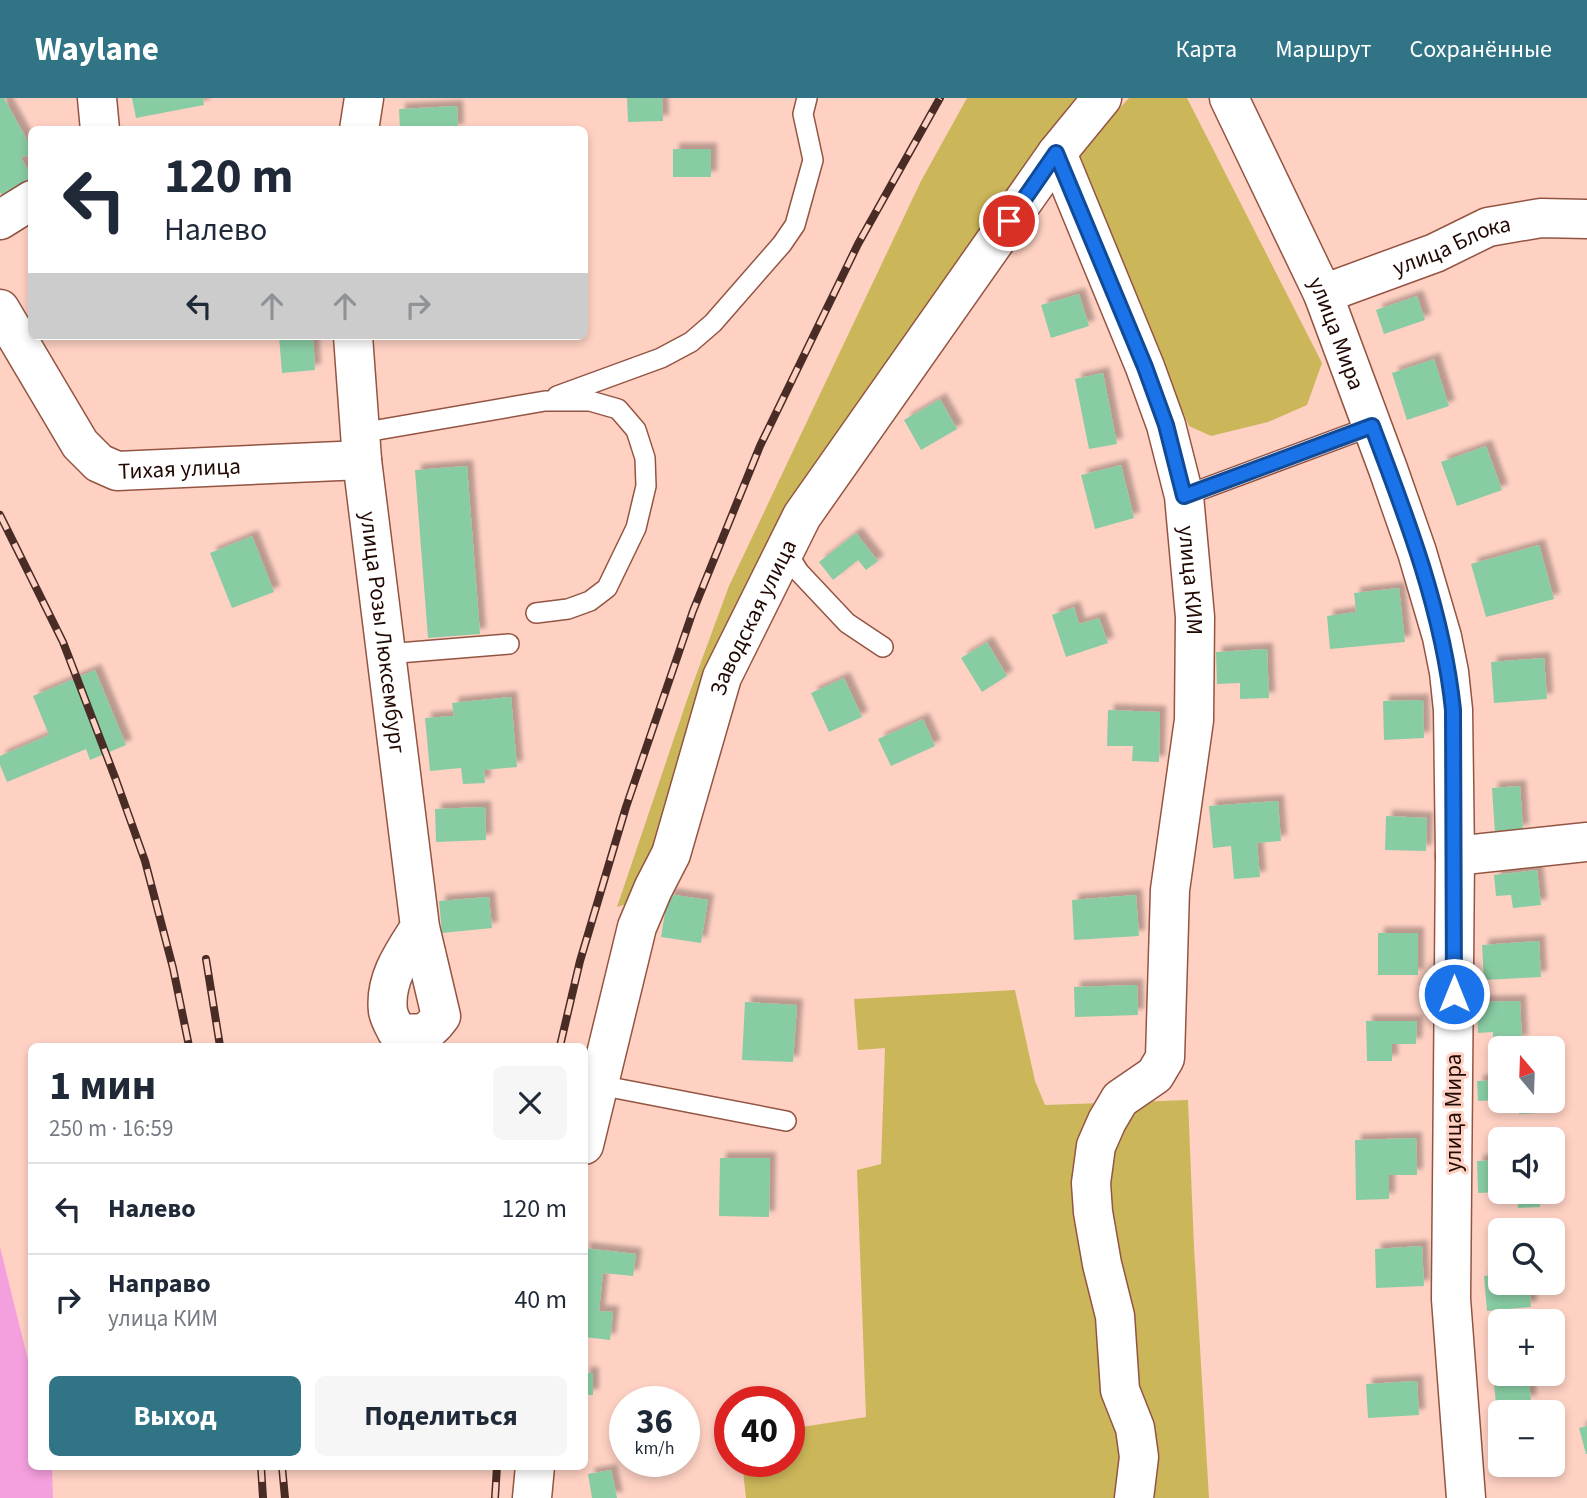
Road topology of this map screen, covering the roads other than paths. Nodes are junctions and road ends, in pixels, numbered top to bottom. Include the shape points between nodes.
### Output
1 (97, 98) edge
2 (364, 98) edge
3 (807, 98) edge
4 (1102, 98) edge
5 (1229, 98) edge
6 (100, 126) edge
7 (360, 126) edge
8 (1056, 153) junction
9 (28, 202) edge
10 (1587, 219) edge
11 (0, 220) edge
12 (1323, 293) junction
13 (0, 309) edge
14 (354, 340) edge
15 (545, 401) junction
16 (1372, 426) junction
17 (361, 446) junction
18 (1184, 496) junction
19 (785, 550) junction
20 (536, 613) dead end
21 (509, 644) dead end
22 (883, 648) dead end
23 (386, 654) junction
24 (1587, 842) edge
25 (1455, 856) junction
26 (420, 927) dead end
27 (599, 1085) junction
28 (786, 1121) dead end
29 (588, 1129) edge
30 (534, 1470) edge
31 (531, 1498) edge
32 (1134, 1498) edge
33 (1466, 1498) edge

1 - 6 street
2 - 7 street
3 - 15 lane via 803,114 813,160 795,225 782,244 691,342 661,358
4 - 8 street
5 - 12 street, улица Мира
8 - 18 street, улица КИМ via 1145,367
8 - 19 street, Заводская улица via 802,516
9 - 11 street
10 - 12 street, улица Блока via 1541,218 1488,227 1435,253
12 - 16 street, улица Мира
13 - 17 street, Тихая улица via 80,444 99,463 117,471
14 - 17 street, улица Розы Люксембург
15 - 17 lane
15 - 20 lane via 590,401 618,408 636,430 645,458 646,486 636,528 607,588 568,609
16 - 18 lane
16 - 25 street, улица Мира via 1417,552 1449,672
17 - 23 street, улица Розы Люксембург
18 - 32 street, улица КИМ via 1195,617 1194,720 1170,890 1165,1058 1155,1075 1120,1099 1096,1146 1091,1183 1102,1264 1115,1316 1120,1390 1135,1428 1139,1457
19 - 22 lane via 799,572 847,623
19 - 27 street, Заводская улица via 722,677 671,854 637,927
21 - 23 lane
23 - 26 street, улица Розы Люксембург
24 - 25 street
25 - 33 street, улица Мира via 1451,1299
27 - 28 lane
27 - 29 street, Заводская улица
30 - 31 street

